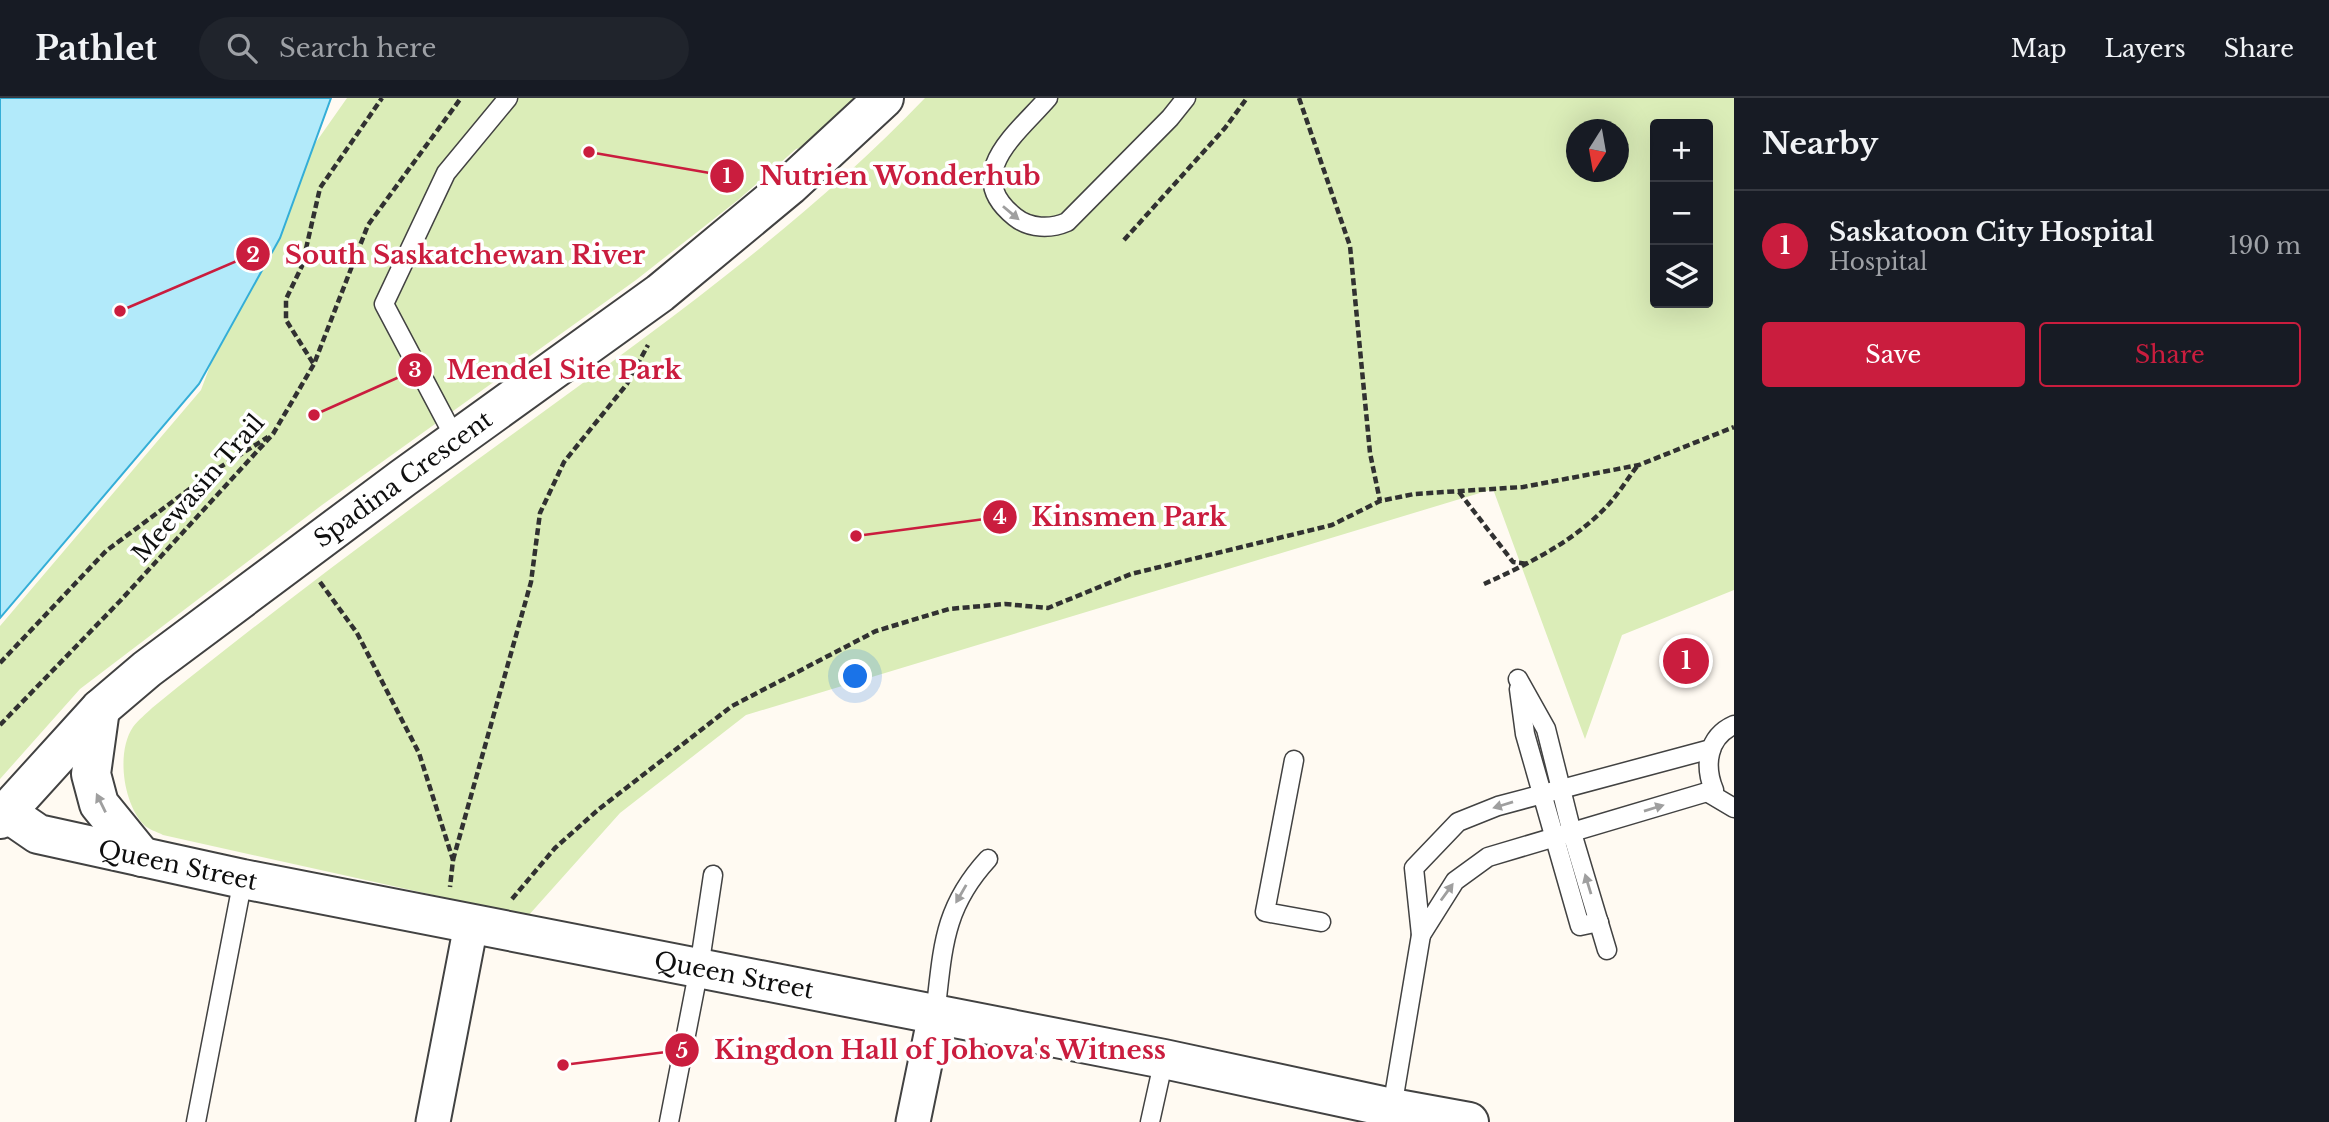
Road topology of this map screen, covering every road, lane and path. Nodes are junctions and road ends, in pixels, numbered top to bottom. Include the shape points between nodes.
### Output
1 (382, 98) edge
2 (461, 98) edge
3 (508, 98) edge
4 (884, 98) edge
5 (1048, 98) edge
6 (1186, 98) edge
7 (1247, 98) edge
8 (1300, 98) edge
9 (1124, 240) dead end
10 (650, 340) dead end
11 (314, 364) junction
12 (1734, 427) edge
13 (273, 434) junction
14 (456, 440) junction
15 (1639, 465) junction
16 (1458, 492) junction
17 (1380, 501) junction
18 (1528, 564) junction
19 (314, 573) dead end
20 (1484, 584) dead end
21 (0, 663) edge
22 (100, 709) junction
23 (0, 725) edge
24 (1734, 725) edge
25 (1711, 749) junction
26 (1294, 760) dead end
27 (1563, 789) junction
28 (1707, 792) junction
29 (1544, 794) junction
30 (1734, 808) edge
31 (3, 816) edge
32 (1572, 832) junction
33 (1553, 837) junction
34 (142, 857) junction
35 (988, 859) dead end
36 (453, 860) junction
37 (713, 875) dead end
38 (243, 879) junction
39 (513, 896) dead end
40 (457, 921) junction
41 (1321, 922) dead end
42 (1599, 922) junction
43 (1421, 935) junction
44 (1607, 950) dead end
45 (699, 968) junction
46 (935, 1015) junction
47 (1164, 1059) junction
48 (1391, 1115) edge
49 (196, 1122) edge
50 (433, 1122) edge
51 (669, 1122) edge
52 (913, 1122) edge
53 (1150, 1122) edge
54 (1469, 1122) edge

1 - 11 path via 320,188 302,266 286,299 286,320
2 - 11 path, Meewasin Trail via 368,225
3 - 14 lane via 446,173 384,304
4 - 14 street, Spadina Crescent via 723,244
5 -> 6 lane via 1005,146 991,180 1001,205 1021,221 1054,227 1067,222
7 - 9 path
8 - 17 path via 1350,246 1370,453
10 - 36 path via 627,384 565,462 540,513 531,582
11 - 13 path, Meewasin Trail
12 - 15 path
13 - 21 path via 211,473 106,551
13 - 23 path, Meewasin Trail
14 - 22 street, Spadina Crescent via 192,633
15 - 16 path via 1523,487
15 - 18 path via 1608,505
16 - 17 path
16 - 18 path via 1513,562
17 - 39 path via 1332,525 1131,574 1048,608 1005,604 949,609 876,631 732,706 599,809 555,848
18 - 20 path
19 - 36 path via 357,633 419,753
22 - 31 street, Spadina Crescent
34 -> 22 street via 99,804 91,774
24 - 25 lane
25 - 27 lane
25 - 28 lane via 1707,762 1714,790
26 - 41 lane via 1265,912
27 - 29 lane
27 - 29 lane via 1546,729 1518,679 1525,734
27 - 32 lane
28 - 30 lane
32 -> 28 lane
29 - 33 lane
29 -> 43 lane via 1458,822 1415,868
31 - 34 street, Queen Street via 38,834
32 - 33 lane
42 -> 32 lane
33 - 42 lane via 1580,926
43 -> 33 lane via 1455,881 1488,857
34 - 38 street, Queen Street
35 -> 46 lane via 955,902 945,935
36 - 40 path
37 - 45 lane
38 - 40 street, Queen Street
38 - 49 lane
40 - 45 street, Queen Street
40 - 50 street
42 - 44 lane
43 - 48 lane
45 - 46 street, Queen Street
45 - 51 lane
46 - 47 street, Queen Street
46 - 52 street
47 - 48 street, Queen Street
47 - 53 lane
48 - 54 street, Queen Street

